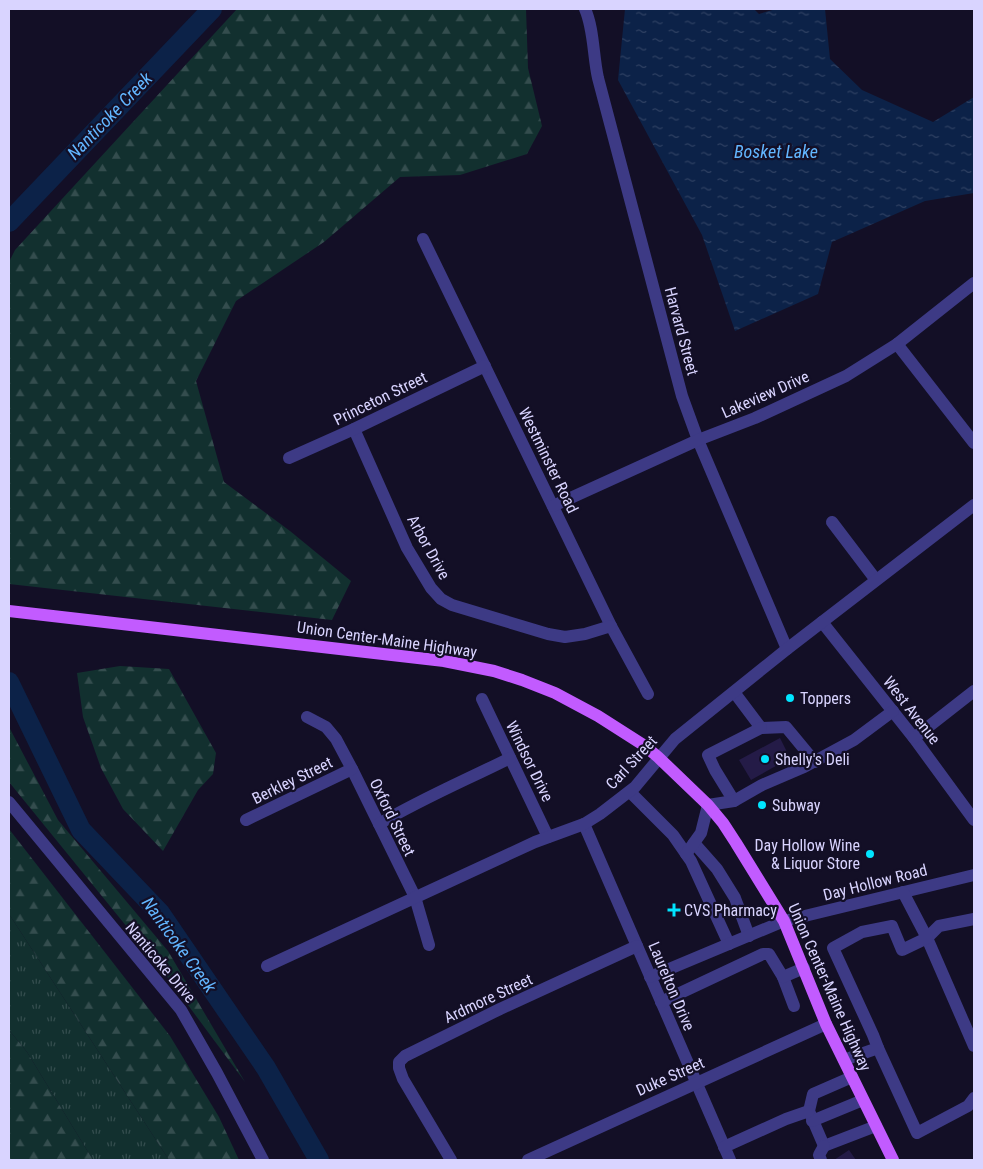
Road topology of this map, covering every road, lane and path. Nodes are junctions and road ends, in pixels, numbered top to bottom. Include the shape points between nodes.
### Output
1 (585, 9) edge
2 (423, 239) dead end
3 (974, 283) edge
4 (898, 344) junction
5 (485, 366) junction
6 (354, 429) junction
7 (698, 440) junction
8 (974, 443) edge
9 (289, 458) dead end
10 (974, 505) edge
11 (553, 506) junction
12 (832, 522) dead end
13 (876, 580) junction
14 (13, 612) edge
15 (822, 622) junction
16 (612, 626) junction
17 (787, 649) junction
18 (974, 691) edge
19 (734, 692) junction
20 (648, 694) dead end
21 (482, 699) dead end
22 (893, 711) junction
23 (307, 718) dead end
24 (761, 728) junction
25 (914, 738) junction
26 (658, 757) junction
27 (510, 758) junction
28 (815, 762) junction
29 (352, 769) junction
30 (630, 792) junction
31 (734, 801) junction
32 (9, 802) edge
33 (708, 805) junction
34 (246, 820) dead end
35 (974, 820) edge
36 (379, 824) junction
37 (584, 824) junction
38 (548, 838) junction
39 (694, 843) junction
40 (686, 854) junction
41 (974, 875) edge
42 (903, 892) junction
43 (415, 897) junction
44 (974, 918) edge
45 (784, 921) junction
46 (749, 936) junction
47 (927, 938) junction
48 (729, 944) junction
49 (429, 945) dead end
50 (637, 946) junction
51 (267, 966) dead end
52 (804, 968) junction
53 (650, 976) junction
54 (783, 978) junction
55 (661, 1002) junction
56 (794, 1006) dead end
57 (826, 1024) junction
58 (974, 1046) edge
59 (878, 1048) junction
60 (844, 1060) junction
61 (852, 1077) junction
62 (695, 1082) junction
63 (974, 1098) edge
64 (864, 1100) junction
65 (810, 1116) junction
66 (876, 1126) junction
67 (824, 1146) junction
68 (724, 1147) junction
69 (263, 1160) edge
70 (451, 1160) edge
71 (528, 1160) edge
72 (730, 1160) edge
73 (821, 1160) edge
74 (893, 1160) edge

1 - 7 street, Harvard Street via 598,78 682,396
2 - 5 street, Westminster Road
3 - 4 street, Lakeview Drive
4 - 7 street, Lakeview Drive via 846,376
4 - 8 street
5 - 6 street, Princeton Street
5 - 11 street, Westminster Road
6 - 9 street, Princeton Street
6 - 16 street, Arbor Drive via 408,548 441,599 452,605 565,637
7 - 11 street, Lakeview Drive
7 - 17 street, Harvard Street
10 - 13 street, Carl Street
11 - 16 street, Westminster Road
12 - 13 street
13 - 15 street, Carl Street
14 - 26 main road, Union Center-Maine Highway via 398,655 494,671 555,693 598,716
15 - 17 street, Carl Street
15 - 22 street, West Avenue
16 - 20 street, Westminster Road
17 - 19 street, Carl Street
18 - 25 street
19 - 24 street
19 - 26 street, Carl Street via 675,739
21 - 27 street, Windsor Drive
22 - 25 street, West Avenue
22 - 28 street via 854,740
23 - 29 street, Oxford Street via 326,727
24 - 28 street via 786,727
24 - 31 street via 708,755
25 - 35 street, West Avenue
26 - 30 street, Carl Street
26 - 33 main road, Union Center-Maine Highway
27 - 36 street via 411,805
27 - 38 street, Windsor Drive
28 - 31 street
29 - 34 street, Berkley Street
29 - 36 street, Oxford Street
30 - 37 street, Carl Street
30 - 40 street via 673,835
31 - 33 street
32 - 69 street, Nanticoke Drive via 180,1010
33 - 39 street via 701,833
33 - 45 main road, Union Center-Maine Highway via 736,842
36 - 43 street, Oxford Street
37 - 38 street, Carl Street
37 - 50 street, Laurelton Drive
38 - 43 street, Carl Street
39 - 40 street
39 - 46 street via 717,869 735,898
40 - 48 street
41 - 42 street, Day Hollow Road
42 - 45 street, Day Hollow Road
42 - 47 street
43 - 49 street, Oxford Street
43 - 51 street, Carl Street
44 - 47 street via 939,926
45 - 46 street, Day Hollow Road
45 - 52 main road, Union Center-Maine Highway
46 - 48 street, Day Hollow Road
47 - 58 street
47 - 59 street via 902,950 892,926 862,932 833,948
48 - 53 street, Day Hollow Road
50 - 53 street, Laurelton Drive
50 - 70 street, Ardmore Street via 500,1009 405,1056 399,1062 403,1079
52 - 54 street
52 - 57 main road, Union Center-Maine Highway
53 - 55 street, Laurelton Drive
54 - 55 street via 769,954 763,954
54 - 56 street
55 - 62 street, Laurelton Drive
57 - 60 main road, Union Center-Maine Highway
57 - 62 street, Duke Street
59 - 60 street
59 - 63 street via 917,1133 968,1106
60 - 61 main road, Union Center-Maine Highway
61 - 64 main road, Union Center-Maine Highway
61 - 65 street via 813,1094
62 - 68 street, Laurelton Drive
62 - 71 street, Duke Street
64 - 65 street
64 - 66 main road, Union Center-Maine Highway
65 - 67 street
65 - 68 street via 786,1119
66 - 67 street
66 - 74 main road, Union Center-Maine Highway
67 - 73 street via 819,1156
68 - 72 street, Laurelton Drive

